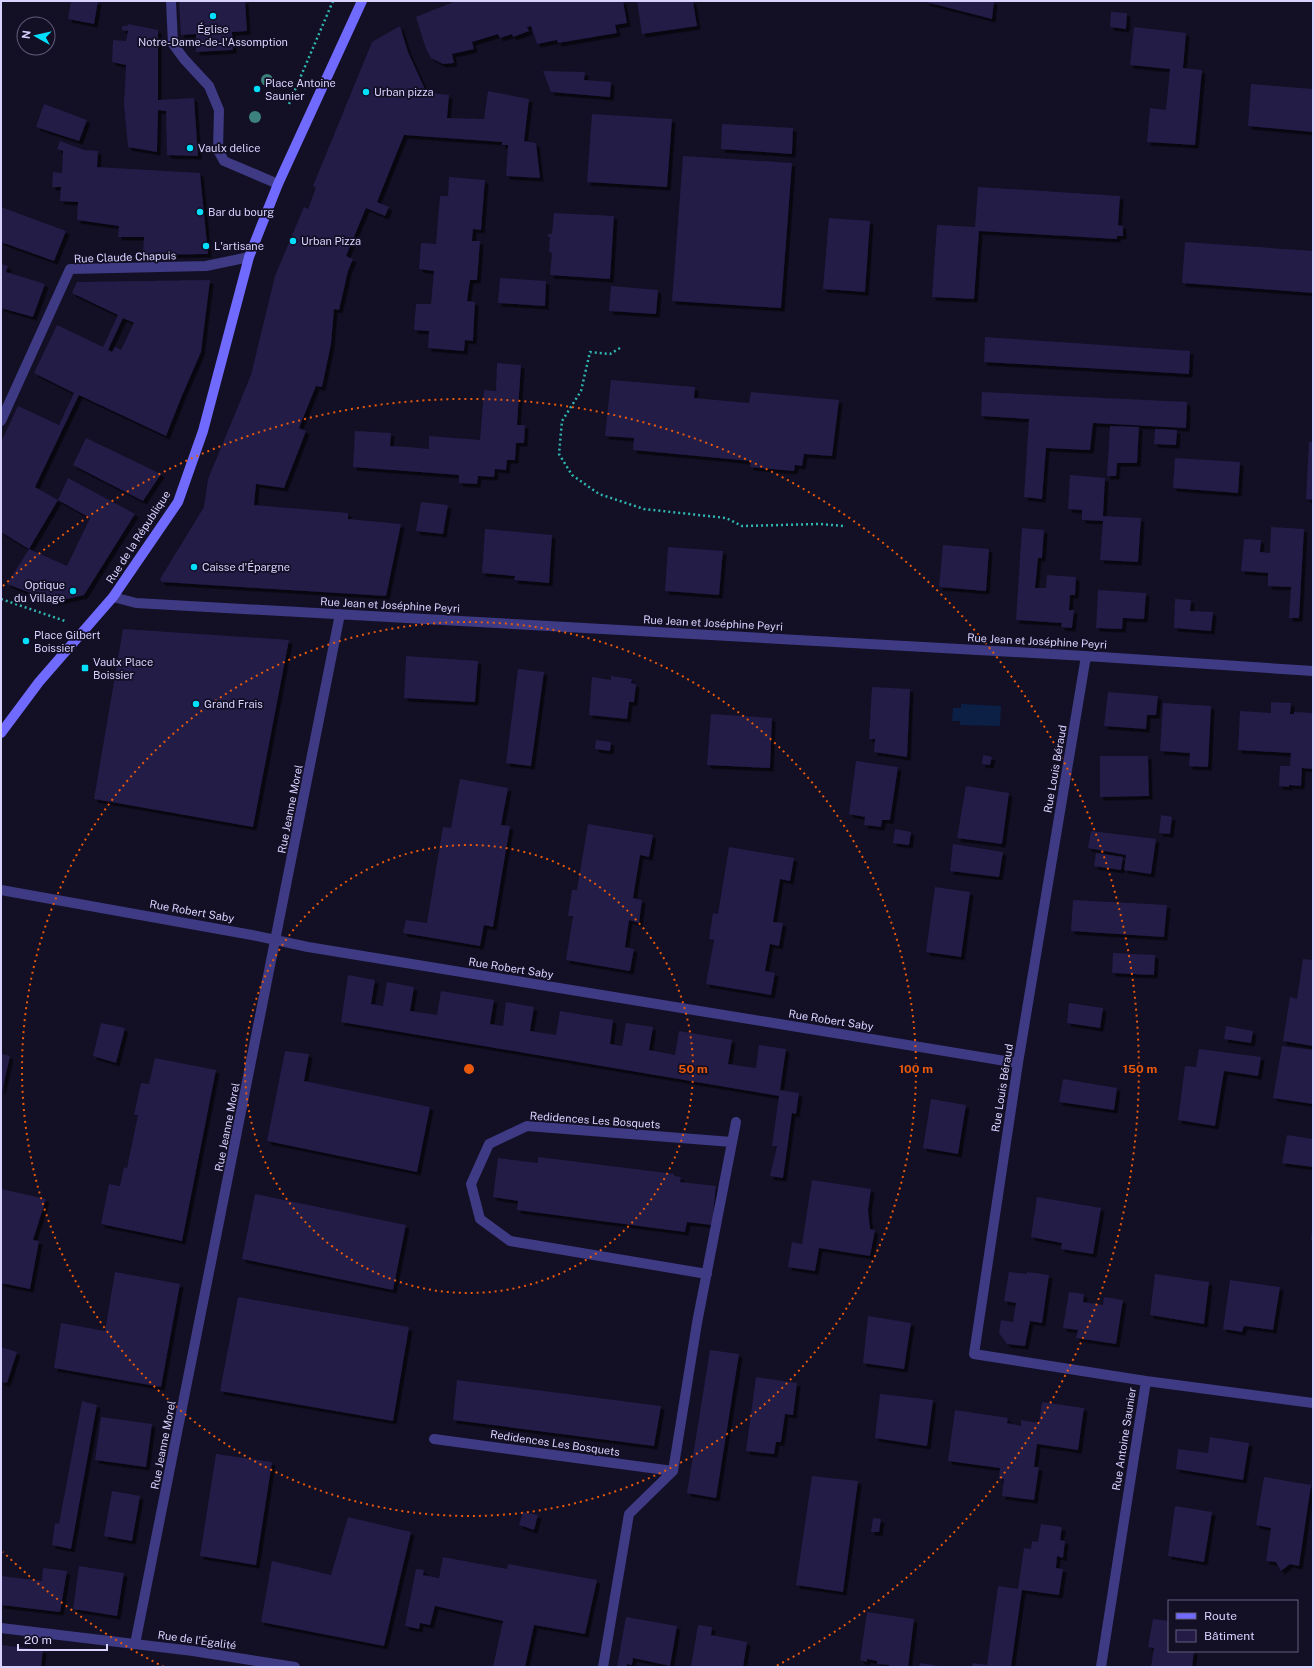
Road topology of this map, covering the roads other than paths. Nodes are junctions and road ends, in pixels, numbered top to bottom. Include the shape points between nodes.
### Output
1 (169, 1) edge
2 (362, 1) edge
3 (278, 184) junction
4 (249, 257) junction
5 (1, 421) edge
6 (113, 597) junction
7 (340, 614) junction
8 (1086, 656) junction
9 (1313, 671) edge
10 (1, 733) edge
11 (1, 890) edge
12 (276, 940) junction
13 (1018, 1063) junction
14 (736, 1122) dead end
15 (732, 1142) junction
16 (707, 1274) junction
17 (1146, 1381) junction
18 (1313, 1403) edge
19 (434, 1439) dead end
20 (673, 1471) junction
21 (1, 1628) edge
22 (135, 1644) junction
23 (295, 1667) edge
24 (603, 1667) edge
25 (1101, 1667) edge

1 - 3 street via 174,44 209,86 219,110 218,150 224,161
2 - 3 street, Rue de la République
3 - 4 street, Rue de la République
4 - 5 street, Rue Claude Chapuis via 206,266 70,269
4 - 6 street, Rue de la République via 203,431 178,502
6 - 7 street, Rue Jean et Joséphine Peyri via 136,603
6 - 10 street, Rue de la République via 39,682
7 - 8 street, Rue Jean et Joséphine Peyri
7 - 12 street, Rue Jeanne Morel
8 - 9 street, Rue Jean et Joséphine Peyri
8 - 13 street, Rue Louis Béraud
11 - 12 street, Rue Robert Saby
12 - 13 street, Rue Robert Saby
12 - 22 street, Rue Jeanne Morel
13 - 17 street, Rue Louis Béraud via 974,1354
14 - 15 street
15 - 16 street
15 - 16 street, Redidences Les Bosquets via 527,1126 488,1144 471,1184 480,1219 510,1241
16 - 20 street
17 - 18 street, Rue Antoine Saunier
17 - 25 street, Rue Antoine Saunier
19 - 20 street, Redidences Les Bosquets
20 - 24 street via 629,1514
21 - 22 street, Rue de l'Égalité
22 - 23 street, Rue de l'Égalité via 193,1650

